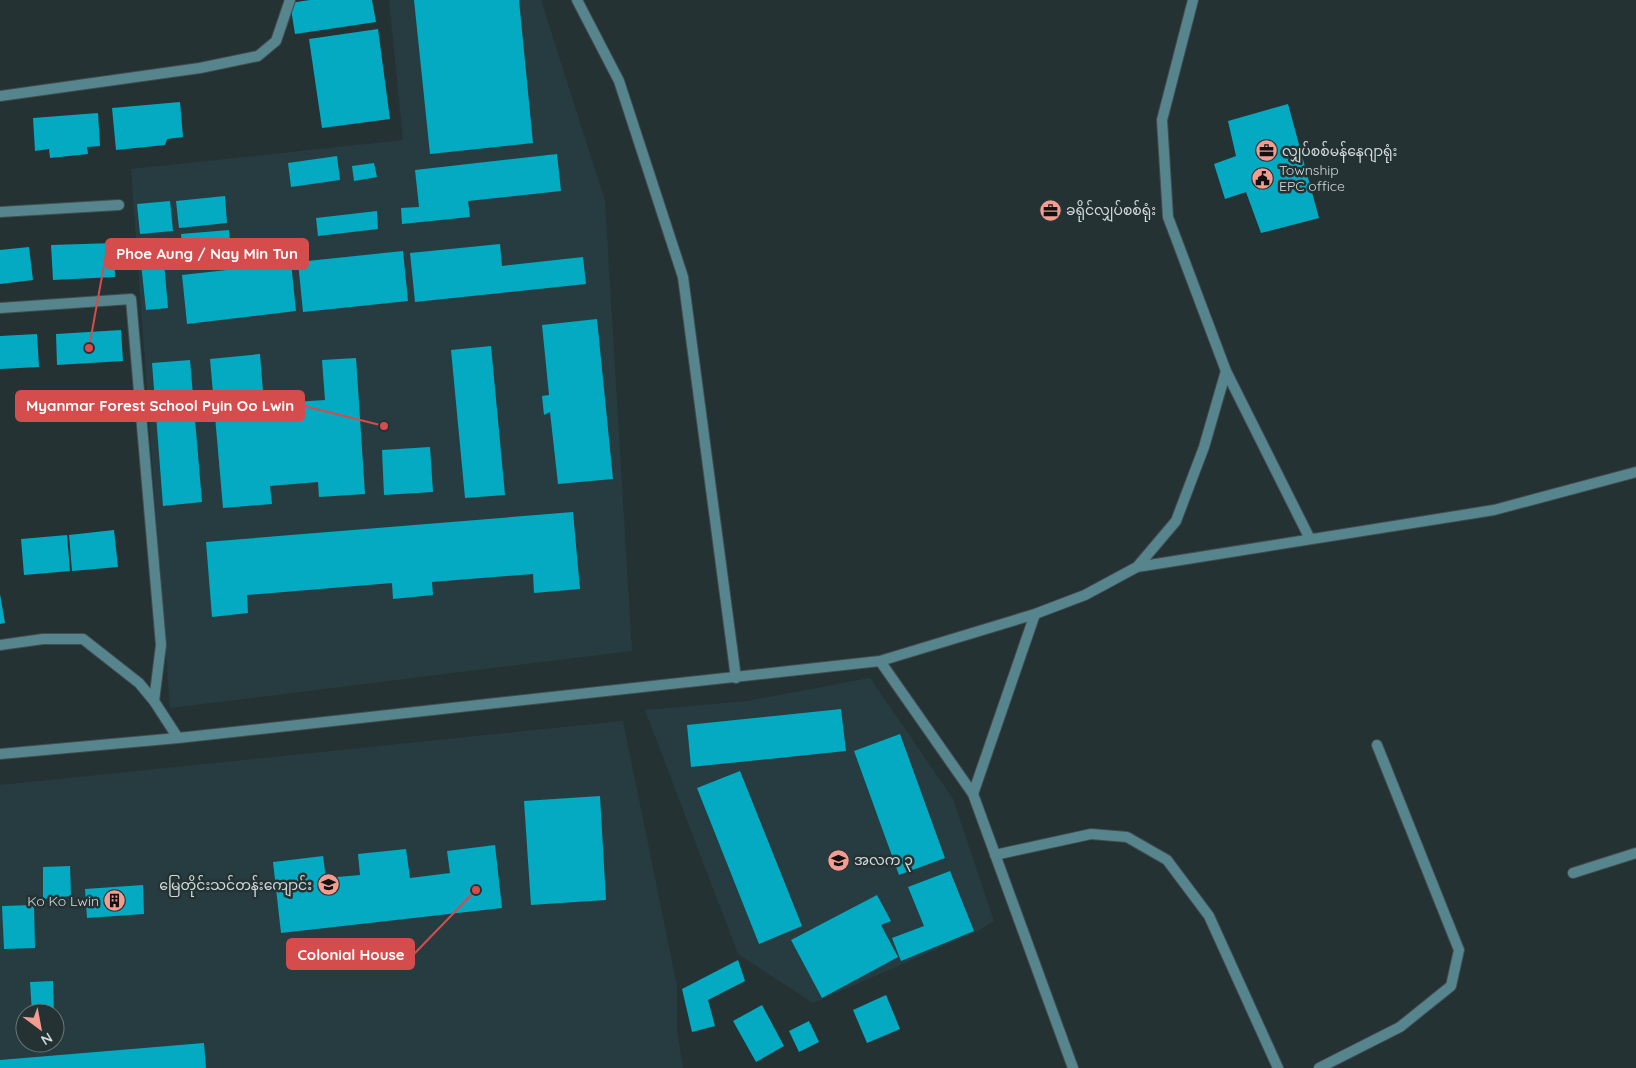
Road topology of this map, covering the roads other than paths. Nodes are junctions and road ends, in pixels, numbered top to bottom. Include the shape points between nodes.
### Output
1 (290, 0) edge
2 (577, 0) edge
3 (1193, 0) edge
4 (0, 96) edge
5 (119, 205) dead end
6 (0, 212) edge
7 (0, 308) edge
8 (1226, 371) junction
9 (1636, 472) edge
10 (1310, 539) junction
11 (1137, 567) junction
12 (1035, 614) junction
13 (0, 645) edge
14 (880, 661) junction
15 (736, 678) junction
16 (154, 700) junction
17 (178, 738) junction
18 (1377, 745) dead end
19 (0, 754) edge
20 (973, 794) junction
21 (1636, 853) edge
22 (995, 855) junction
23 (1573, 873) dead end
24 (1073, 1068) edge
25 (1278, 1068) edge
26 (1319, 1068) edge

1 - 4 street via 276,41 258,56 200,68
2 - 15 street via 619,81 683,277
3 - 8 street via 1162,120 1168,217
5 - 6 street
7 - 16 street via 131,299 161,645
8 - 10 street
8 - 11 street via 1204,446 1176,521
9 - 10 street via 1494,510
10 - 11 street
11 - 12 street via 1085,595
12 - 14 street
12 - 20 street
13 - 16 street via 43,639 83,639 139,683
14 - 15 street
14 - 20 street
15 - 17 street
16 - 17 street
17 - 19 street
18 - 26 street via 1460,950 1451,986 1400,1027
20 - 22 street
21 - 23 street
22 - 24 street
22 - 25 street via 1091,834 1127,837 1167,860 1209,916

